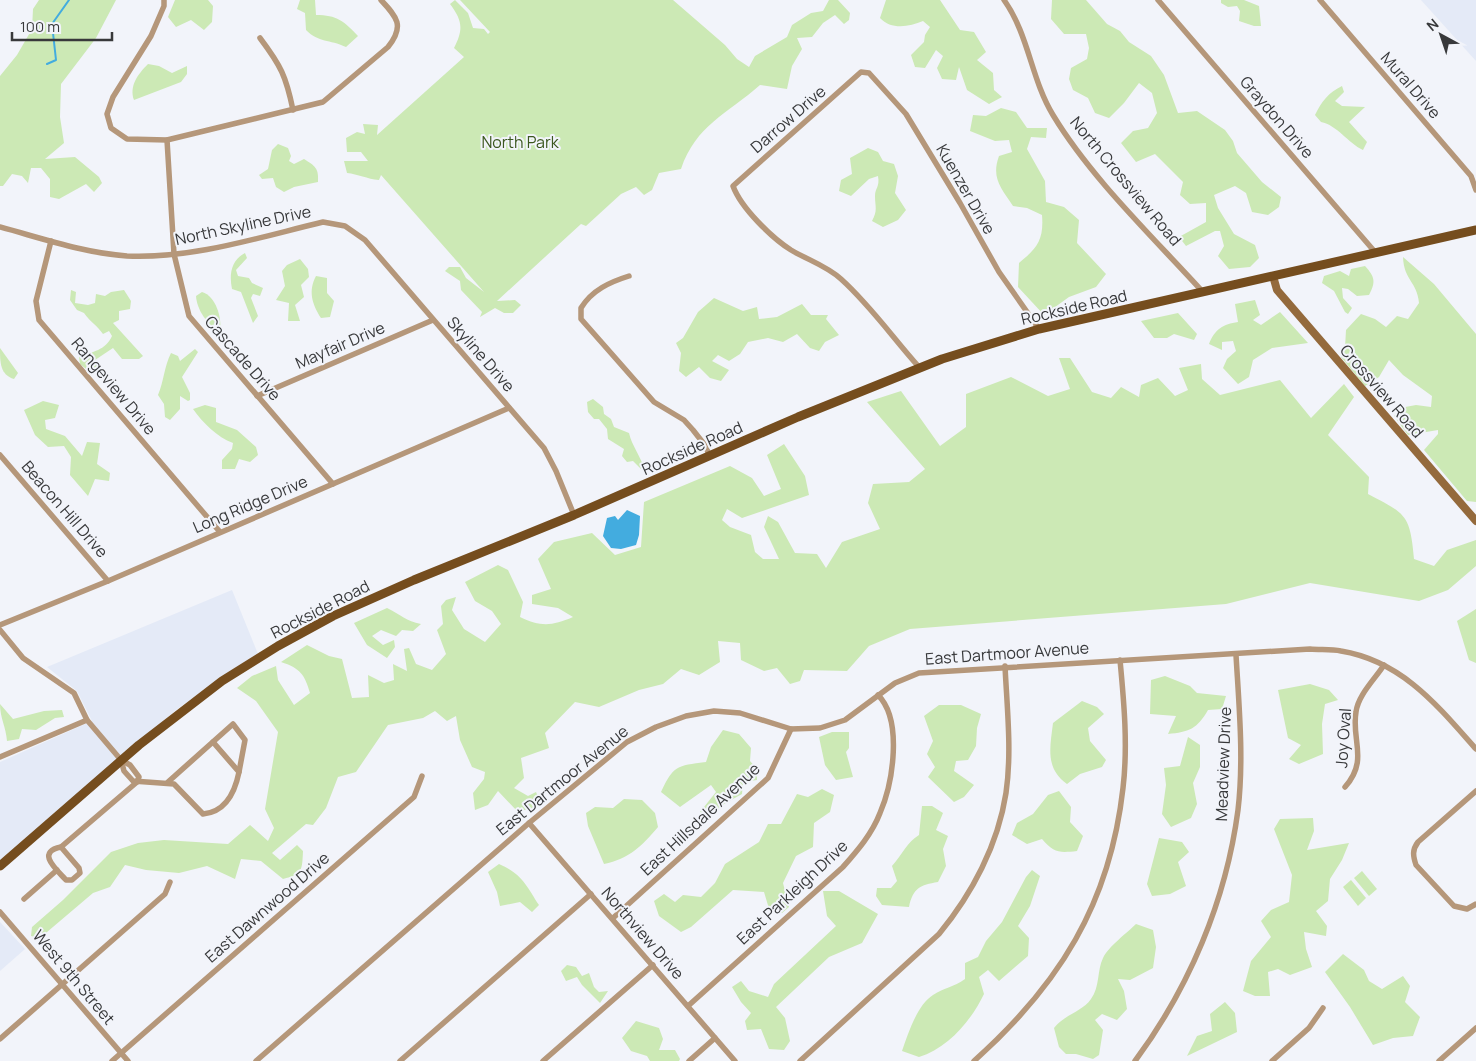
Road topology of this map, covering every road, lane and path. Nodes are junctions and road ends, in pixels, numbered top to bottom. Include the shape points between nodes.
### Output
1 (164, 0) edge
2 (381, 0) edge
3 (1004, 0) edge
4 (1158, 0) edge
5 (1320, 0) edge
6 (260, 38) dead end
7 (861, 72) joint
8 (293, 110) junction
9 (167, 140) junction
10 (1476, 190) edge
11 (345, 226) joint
12 (0, 228) edge
13 (1476, 230) edge
14 (51, 241) junction
15 (1375, 252) junction
16 (174, 254) junction
17 (629, 276) dead end
18 (1273, 276) junction
19 (1202, 291) junction
20 (433, 320) junction
21 (1039, 329) junction
22 (919, 367) junction
23 (257, 396) junction
24 (509, 408) junction
25 (0, 455) edge
26 (710, 456) junction
27 (333, 484) junction
28 (574, 515) junction
29 (1476, 521) edge
30 (220, 532) junction
31 (108, 581) junction
32 (0, 625) edge
33 (0, 630) edge
34 (1236, 654) junction
35 (1120, 660) junction
36 (1384, 665) junction
37 (1005, 666) junction
38 (878, 695) junction
39 (88, 720) junction
40 (790, 729) junction
41 (213, 742) junction
42 (1476, 749) edge
43 (0, 757) edge
44 (121, 760) junction
45 (239, 772) junction
46 (422, 776) dead end
47 (137, 782) junction
48 (168, 782) junction
49 (1346, 787) dead end
50 (1476, 791) edge
51 (530, 823) junction
52 (62, 847) junction
53 (0, 866) edge
54 (58, 870) junction
55 (170, 882) dead end
56 (591, 894) junction
57 (24, 899) dead end
58 (1476, 904) edge
59 (0, 912) edge
60 (613, 918) junction
61 (653, 965) junction
62 (62, 984) junction
63 (688, 1006) junction
64 (1323, 1008) dead end
65 (1476, 1028) edge
66 (715, 1038) junction
67 (0, 1039) edge
68 (121, 1053) junction
69 (112, 1061) edge
70 (128, 1061) edge
71 (256, 1061) edge
72 (400, 1061) edge
73 (543, 1061) edge
74 (689, 1061) edge
75 (735, 1061) edge
76 (800, 1061) edge
77 (974, 1061) edge
78 (1136, 1061) edge
79 (1272, 1061) edge
80 (1439, 1061) edge

1 - 9 street via 151,36 113,97 107,114 112,128 127,139
2 - 8 street via 395,15 398,30 388,47 324,102
3 - 19 street, North Crossview Road via 1023,34 1044,97 1061,128 1127,209
4 - 15 street, Graydon Drive
5 - 10 street, Mural Drive via 1471,176
6 - 8 street via 280,64
7 - 21 street, Kuenzer Drive via 869,73 906,114 999,272
7 - 22 street, Darrow Drive via 733,186 736,196 768,232 839,277 852,289
8 - 9 street
9 - 16 street, Cascade Drive
11 - 16 street, North Skyline Drive via 323,222
11 - 20 street, Skyline Drive via 360,235
12 - 14 street, North Skyline Drive
13 - 15 main road, Rockside Road
14 - 16 street, North Skyline Drive via 128,256
14 - 30 street, Rangeview Drive via 36,302 39,320
15 - 18 main road, Rockside Road
16 - 23 street, Cascade Drive via 189,316
17 - 26 street via 608,283 590,296 581,308 581,319 654,402 684,420
18 - 19 main road, Rockside Road
18 - 29 street, Crossview Road via 1277,290
19 - 21 main road, Rockside Road
20 - 23 street, Mayfair Drive
20 - 24 street, Skyline Drive
21 - 22 main road, Rockside Road
22 - 26 main road, Rockside Road
23 - 27 street, Cascade Drive
24 - 27 street, Long Ridge Drive
24 - 28 street, Skyline Drive via 551,460
25 - 31 street, Beacon Hill Drive
26 - 28 main road, Rockside Road
27 - 30 street, Long Ridge Drive
28 - 44 main road, Rockside Road via 333,616 215,686
30 - 31 street, Long Ridge Drive
31 - 32 street, Long Ridge Drive
33 - 39 street via 23,658 74,693
34 - 35 street, East Dartmoor Avenue
34 - 36 street, East Dartmoor Avenue via 1341,650
34 - 78 street, Meadview Drive via 1241,736 1238,810 1226,871 1192,967 1168,1013
35 - 37 street, East Dartmoor Avenue
35 - 77 street via 1125,737 1123,788 1116,836 1099,890 1068,954 1041,993 1007,1032
36 - 42 street, East Dartmoor Avenue via 1432,699
36 - 49 street, Joy Oval via 1362,697 1356,712 1358,755 1354,777
37 - 38 street, East Dartmoor Avenue via 919,673 895,683
37 - 76 street via 1009,760 1006,794 993,843 976,880 954,917 934,939
38 - 40 street, East Dartmoor Avenue via 845,720 820,728
38 - 63 street, East Parkleigh Drive via 890,714 892,761 889,789 864,843 843,867
39 - 43 street
39 - 44 street
40 - 51 street, East Dartmoor Avenue via 740,713 714,711 686,716 627,742
40 - 60 street, East Hillsdale Avenue via 768,778
41 - 45 street
41 - 45 street via 233,724 245,740
41 - 48 street
44 - 47 street via 130,765 139,777
44 - 53 main road, Rockside Road
45 - 48 street via 236,790 227,802 211,813 203,814 174,784
46 - 68 street, East Dawnwood Drive via 414,797
47 - 48 street
47 - 52 street
50 - 58 street via 1418,842 1413,856 1416,865 1454,906 1467,909
51 - 56 street, Northview Drive
51 - 71 street, East Dartmoor Avenue
52 - 54 street via 48,855
52 - 54 street via 80,873 72,880 66,880
54 - 57 street
55 - 62 street via 165,894
56 - 60 street, Northview Drive
56 - 72 street
59 - 62 street, West 9th Street
60 - 61 street, Northview Drive
61 - 63 street, Northview Drive
61 - 73 street
62 - 67 street
62 - 68 street, West 9th Street
63 - 66 street, Northview Drive
64 - 79 street via 1309,1028
65 - 80 street
66 - 74 street
66 - 75 street, Northview Drive
68 - 69 street, East Dawnwood Drive
68 - 70 street, West 9th Street

